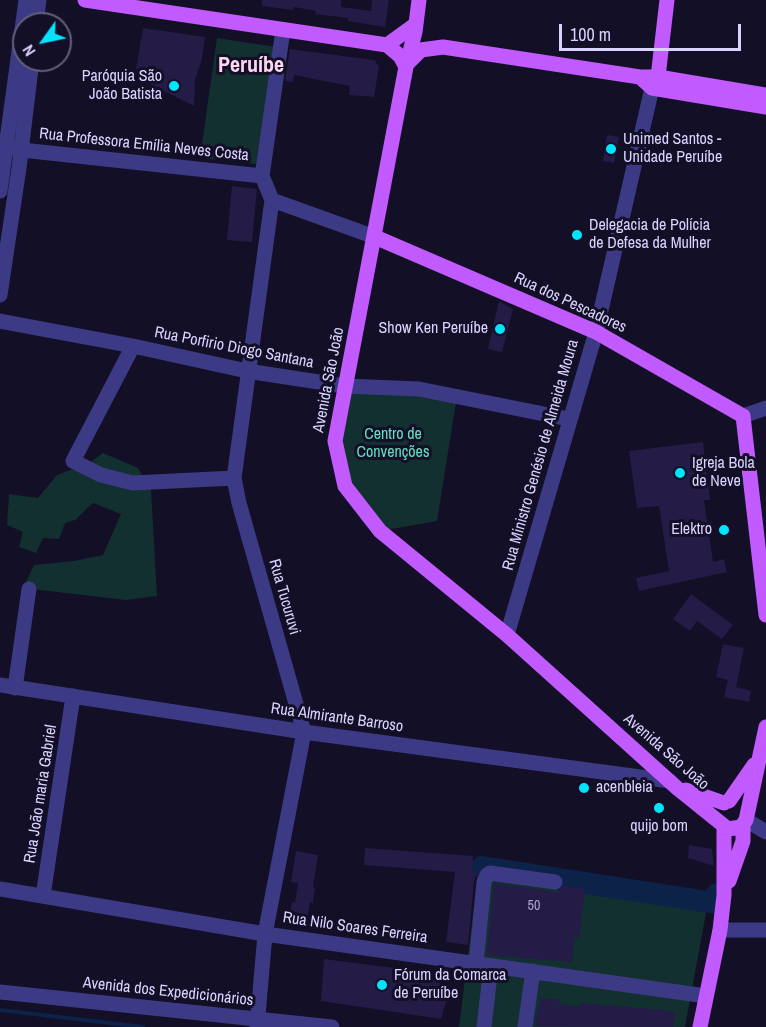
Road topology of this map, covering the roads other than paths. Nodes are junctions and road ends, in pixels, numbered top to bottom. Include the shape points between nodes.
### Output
1 (26, 0) edge
2 (85, 0) edge
3 (419, 0) edge
4 (667, 0) edge
5 (131, 3) edge
6 (416, 24) junction
7 (283, 30) junction
8 (387, 45) junction
9 (406, 67) junction
10 (31, 72) edge
11 (655, 82) junction
12 (766, 95) edge
13 (766, 107) edge
14 (6, 146) junction
15 (22, 150) junction
16 (8, 166) edge
17 (262, 176) junction
18 (0, 191) edge
19 (272, 200) junction
20 (375, 237) junction
21 (0, 295) edge
22 (0, 321) edge
23 (596, 332) junction
24 (133, 346) junction
25 (247, 371) junction
26 (345, 386) junction
27 (766, 408) edge
28 (743, 416) junction
29 (569, 418) junction
30 (234, 478) junction
31 (763, 570) edge
32 (29, 589) dead end
33 (766, 615) edge
34 (507, 635) junction
35 (7, 687) edge
36 (73, 696) junction
37 (766, 727) edge
38 (304, 732) junction
39 (761, 755) junction
40 (674, 784) junction
41 (726, 802) junction
42 (745, 819) junction
43 (721, 824) junction
44 (766, 832) edge
45 (555, 882) dead end
46 (0, 889) edge
47 (724, 895) junction
48 (44, 896) junction
49 (720, 930) junction
50 (766, 930) edge
51 (265, 934) junction
52 (484, 965) junction
53 (533, 971) junction
54 (0, 992) edge
55 (706, 996) junction
56 (257, 1024) edge
57 (332, 1027) edge
58 (484, 1027) edge
59 (525, 1027) edge
60 (700, 1027) edge

1 - 14 street
2 - 5 main road
3 - 6 main road, Avenida São João
4 - 11 main road
5 - 7 main road
6 - 8 main road
6 - 9 main road, Avenida São João
7 - 8 main road
7 - 17 street
8 - 9 main road
9 - 11 main road via 421,50 444,47
9 - 20 main road, Avenida São João
10 - 15 street
11 - 12 main road
11 - 13 main road
11 - 23 street, Rua Ministro Genésio de Almeida Moura
14 - 15 street, Rua Professora Emília Neves Costa
14 - 16 street
15 - 16 street
15 - 17 street, Rua Professora Emília Neves Costa
16 - 18 street
16 - 21 street
17 - 19 street
19 - 20 street
19 - 25 street, Rua Tucuruvi
20 - 23 main road, Rua dos Pescadores
20 - 26 main road, Avenida São João
22 - 24 street, Rua Porfirio Diogo Santana
23 - 28 main road, Rua dos Pescadores
23 - 29 street, Rua Ministro Genésio de Almeida Moura
24 - 25 street, Rua Porfirio Diogo Santana
24 - 30 street via 74,461 101,475 133,483
25 - 26 street, Rua Porfirio Diogo Santana
25 - 30 street, Rua Tucuruvi
26 - 29 street, Rua Porfirio Diogo Santana via 419,389
26 - 34 main road, Avenida São João via 335,441 345,486 380,531
27 - 28 street
28 - 31 main road
29 - 34 street, Rua Ministro Genésio de Almeida Moura
30 - 38 street, Rua Tucuruvi
31 - 33 main road
32 - 35 street
34 - 40 main road, Avenida São João
35 - 36 street, Rua Almirante Barroso
36 - 38 street, Rua Almirante Barroso
36 - 48 street, Rua João maria Gabriel
37 - 39 main road
38 - 40 street, Rua Almirante Barroso
38 - 51 street, Rua Tucuruvi
39 - 41 main road
39 - 42 main road
40 - 41 main road
40 - 43 main road, Avenida São João
41 - 42 main road via 738,802 744,808
41 - 43 main road via 719,810
42 - 43 main road via 732,830
42 - 44 street
42 - 47 main road via 743,842
43 - 47 main road
45 - 52 street via 487,875
46 - 48 street, Rua Nilo Soares Ferreira
47 - 49 main road
48 - 51 street, Rua Nilo Soares Ferreira
49 - 50 street
49 - 55 main road
51 - 52 street, Rua Nilo Soares Ferreira
51 - 56 street, Rua Tucuruvi
52 - 53 street, Rua Nilo Soares Ferreira
52 - 58 street
53 - 55 street, Rua Nilo Soares Ferreira
53 - 59 street
54 - 56 street, Avenida dos Expedicionários
55 - 60 main road
56 - 57 street, Avenida dos Expedicionários

